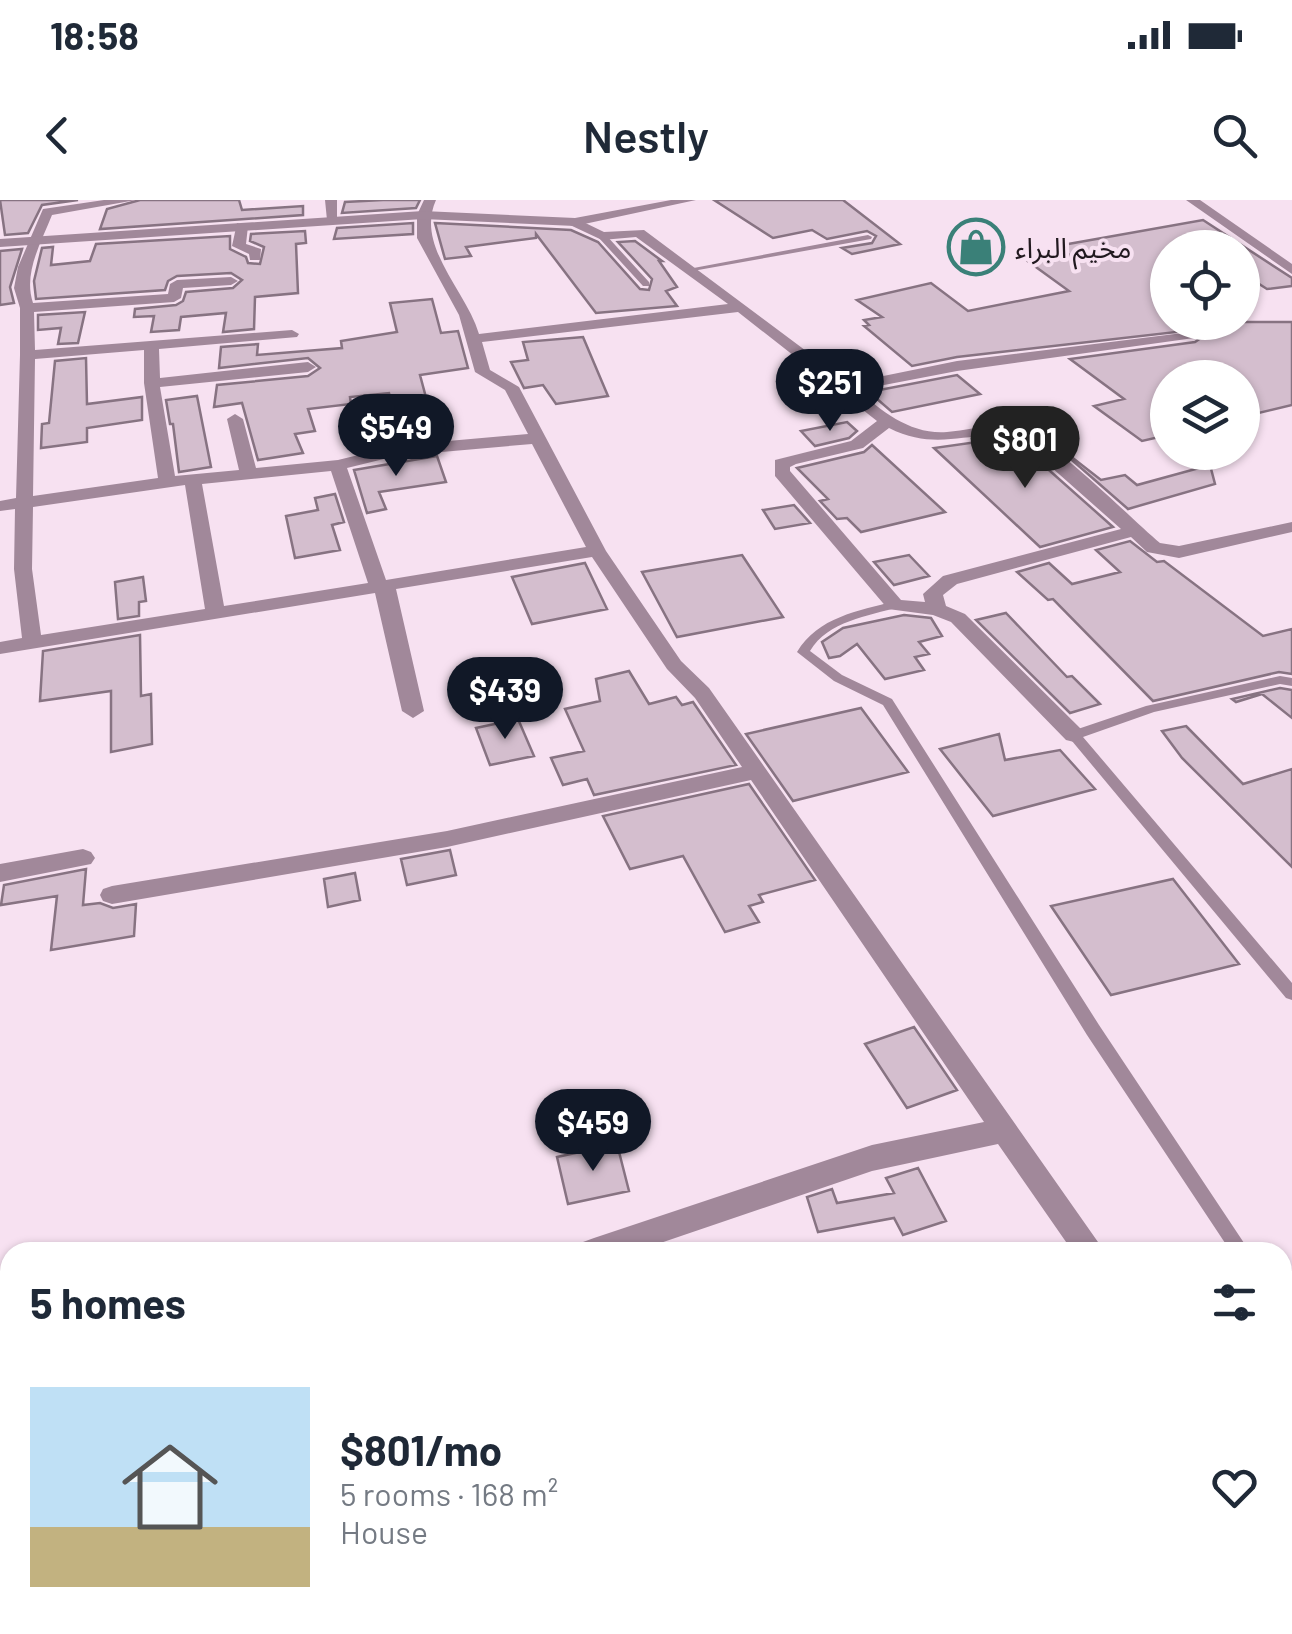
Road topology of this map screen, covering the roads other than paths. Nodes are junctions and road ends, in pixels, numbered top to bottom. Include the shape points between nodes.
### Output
1 (130, 200) edge
2 (331, 200) edge
3 (690, 200) edge
4 (1192, 200) edge
5 (46, 206) edge
6 (427, 208) edge
7 (333, 220) junction
8 (574, 222) junction
9 (242, 226) junction
10 (602, 236) junction
11 (868, 237) dead end
12 (36, 238) junction
13 (0, 242) edge
14 (256, 257) dead end
15 (687, 270) junction
16 (1292, 270) edge
17 (231, 281) dead end
18 (646, 284) dead end
19 (742, 307) junction
20 (27, 308) junction
21 (292, 334) dead end
22 (471, 339) junction
23 (1150, 340) edge
24 (151, 344) junction
25 (28, 355) junction
26 (308, 367) dead end
27 (152, 384) junction
28 (846, 388) junction
29 (236, 419) dead end
30 (390, 419) dead end
31 (886, 422) junction
32 (541, 438) junction
33 (396, 451) junction
34 (338, 465) junction
35 (249, 474) junction
36 (194, 480) junction
37 (168, 482) junction
38 (26, 503) junction
39 (0, 506) edge
40 (1292, 527) edge
41 (1137, 530) junction
42 (597, 551) junction
43 (23, 569) junction
44 (0, 572) edge
45 (382, 588) junction
46 (895, 605) junction
47 (936, 610) junction
48 (216, 614) junction
49 (32, 642) junction
50 (0, 648) edge
51 (1292, 682) edge
52 (413, 711) dead end
53 (1074, 736) junction
54 (754, 772) junction
55 (83, 858) dead end
56 (0, 873) edge
57 (112, 894) dead end
58 (1292, 994) edge
59 (1005, 1130) junction
60 (624, 1242) edge
61 (1083, 1242) edge
62 (1234, 1242) edge

1 - 5 street
2 - 7 street
3 - 8 street
4 - 16 street
5 - 12 street
6 - 7 street
6 - 8 street
6 - 22 street via 424,238 466,315
7 - 9 street
8 - 10 street
9 - 12 street
9 - 14 street via 238,246
10 - 15 street via 640,233
10 - 18 lane
11 - 15 lane
12 - 13 street
12 - 20 street via 22,288
15 - 19 street
17 - 20 street via 177,284 174,298
19 - 22 street
19 - 28 street
20 - 25 street
21 - 24 street
22 - 32 street via 483,372 512,387
23 - 28 street
24 - 25 street
24 - 27 street
25 - 38 street via 20,404
26 - 27 street
27 - 37 street
28 - 31 street
29 - 35 street
30 - 33 street
31 - 41 street via 944,438 1009,429
31 - 46 street via 864,441 781,464 781,472
32 - 33 street
32 - 42 street
33 - 34 street
34 - 35 street
34 - 45 street
35 - 36 street
36 - 37 street
36 - 48 street
37 - 38 street
38 - 39 street
38 - 43 street
40 - 41 street via 1180,552 1154,548
41 - 47 street via 950,580 934,594
42 - 45 street
42 - 54 street
43 - 44 street
43 - 49 street
45 - 48 street
45 - 52 street
46 - 47 street
46 - 62 lane via 833,624 810,636 803,652 888,702
47 - 53 street via 958,618
48 - 49 street
49 - 50 street
51 - 53 lane via 1151,709
53 - 58 lane
54 - 57 street via 447,839
54 - 59 street
55 - 56 street
59 - 60 street via 872,1158
59 - 61 street

